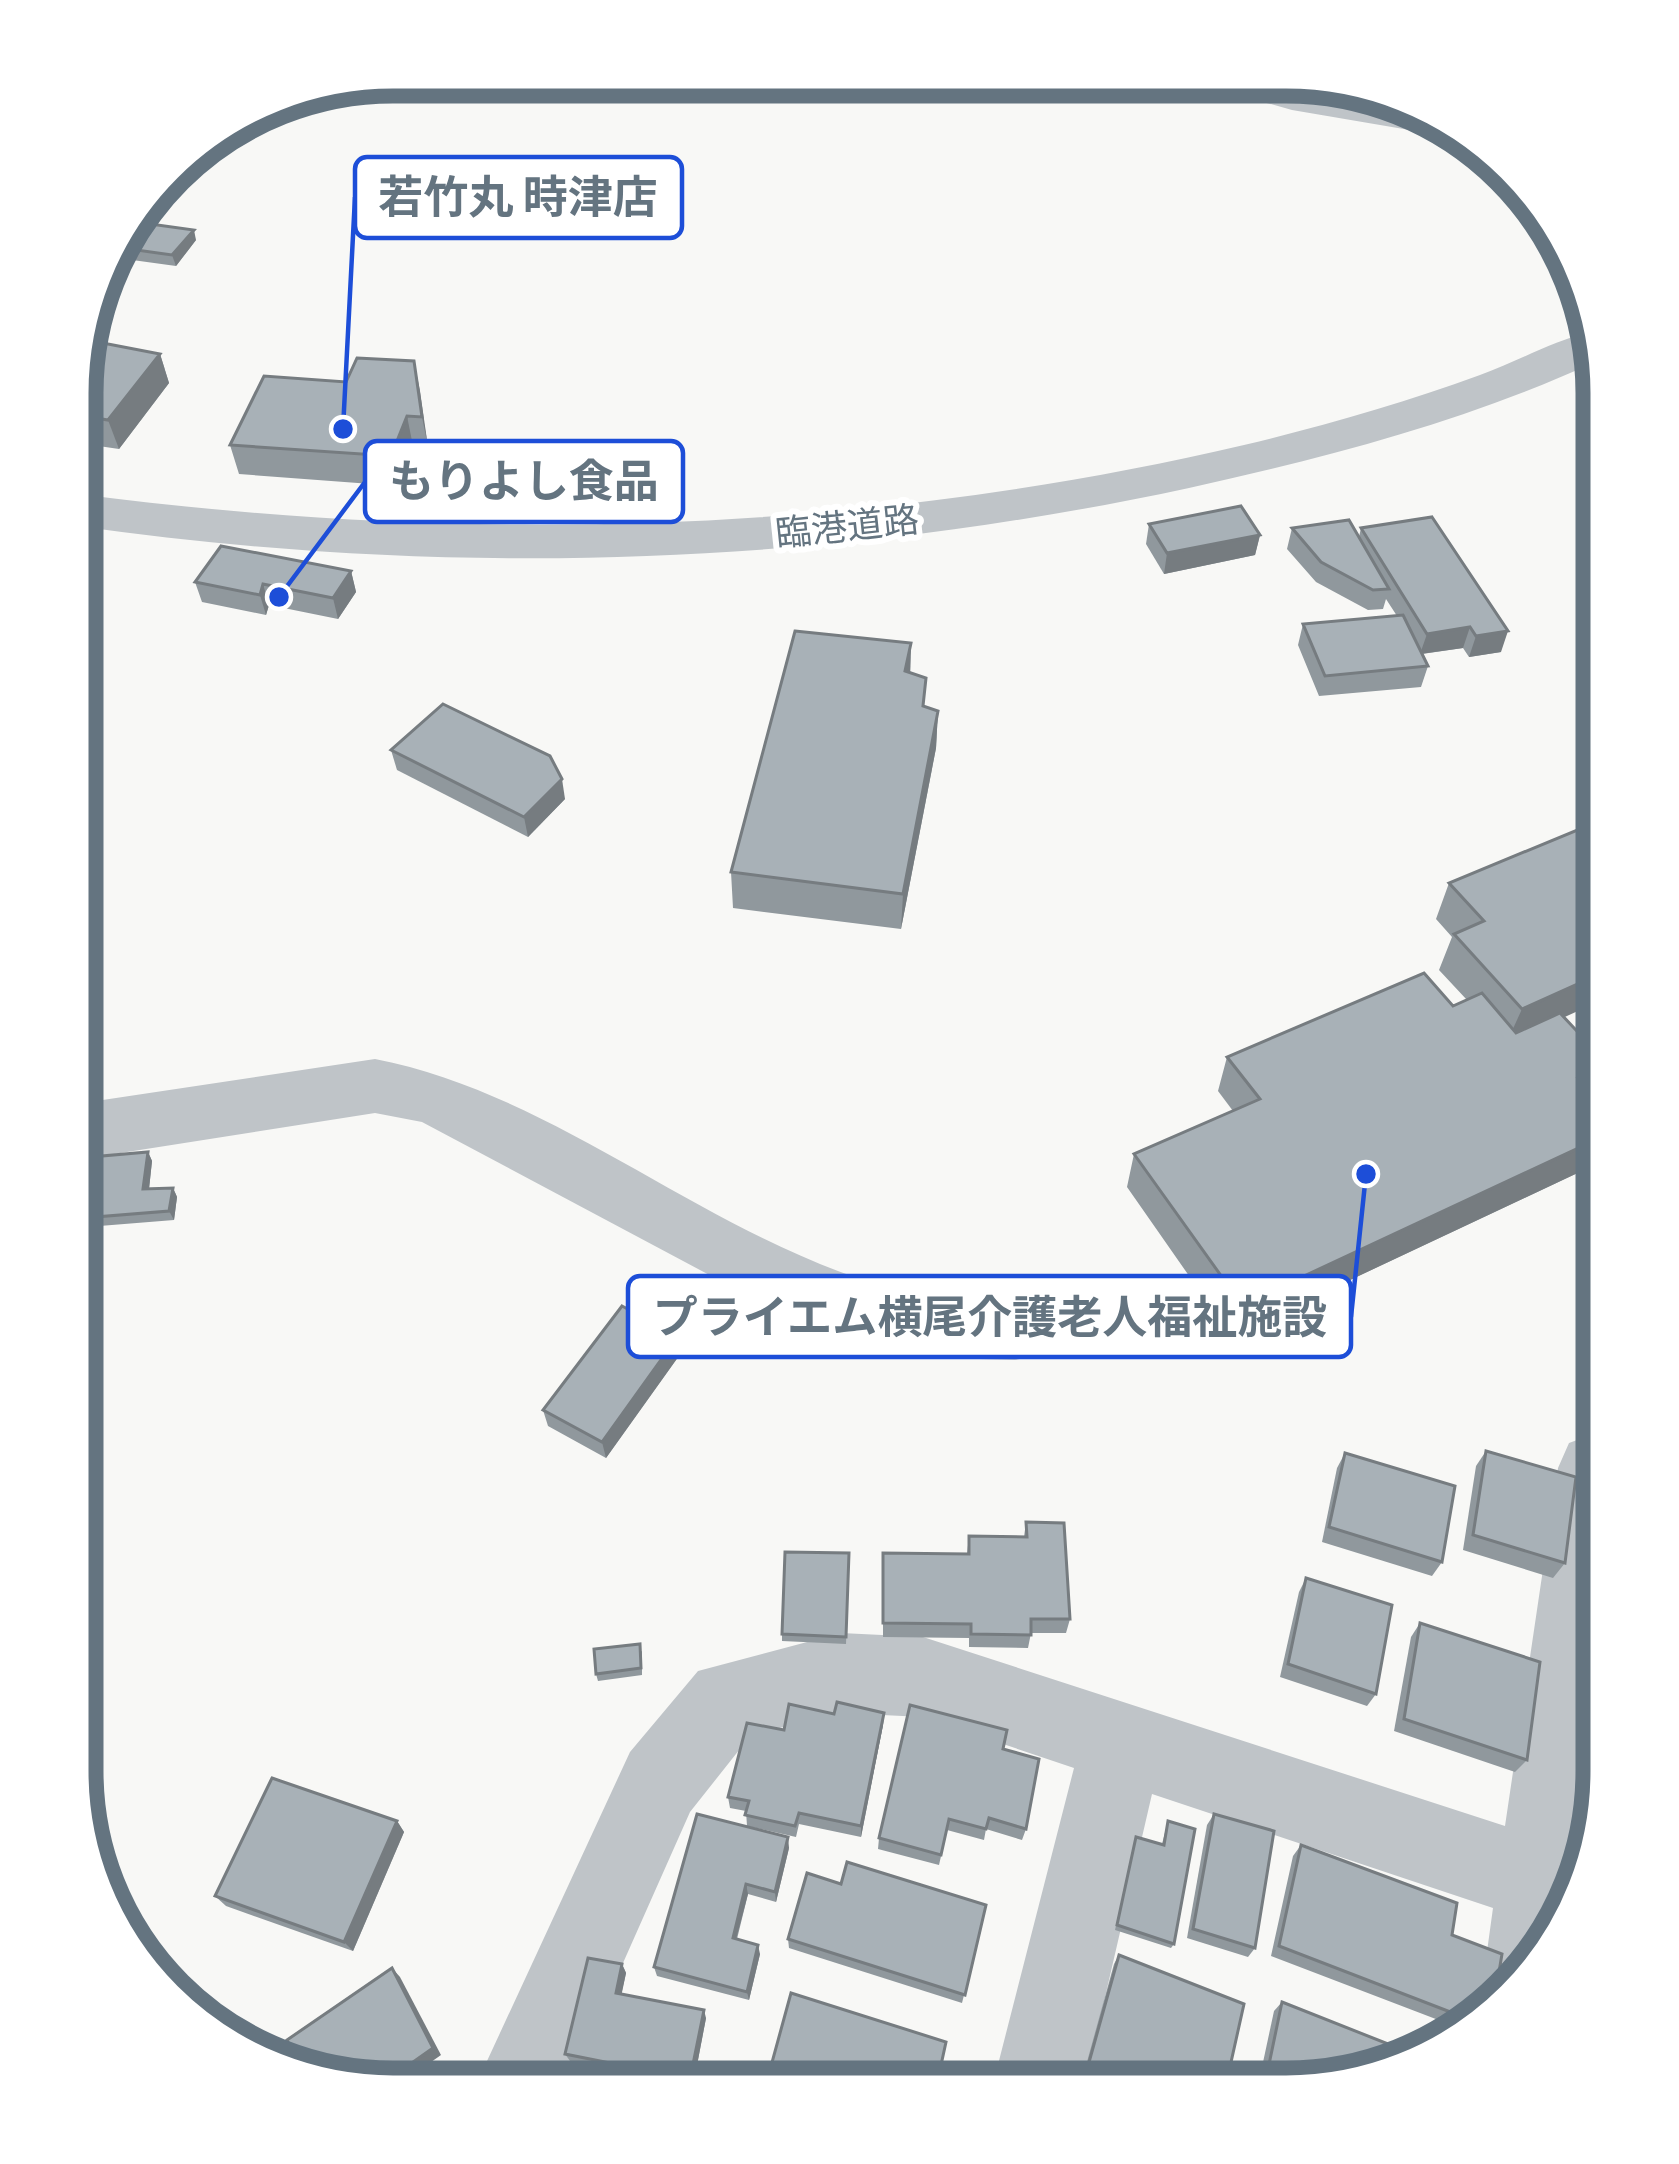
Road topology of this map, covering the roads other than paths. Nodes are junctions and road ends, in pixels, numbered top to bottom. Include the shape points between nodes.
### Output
1 (1285, 96) edge
2 (1396, 118) edge
3 (1579, 350) edge
4 (96, 512) edge
5 (96, 1129) edge
6 (1121, 1311) dead end
7 (1582, 1605) edge
8 (1122, 1744) junction
9 (1554, 1884) edge
10 (1544, 1916) edge
11 (530, 2068) edge
12 (1043, 2068) edge

1 - 2 street
3 - 4 street, 臨港道路 via 1434,407 1296,448 1002,510 806,533 349,541
5 - 6 street via 375,1086 436,1097 818,1297 907,1324 1015,1328
7 - 9 street
8 - 9 street
8 - 11 street via 923,1677 841,1673 728,1700 660,1782
8 - 12 street
9 - 10 street

